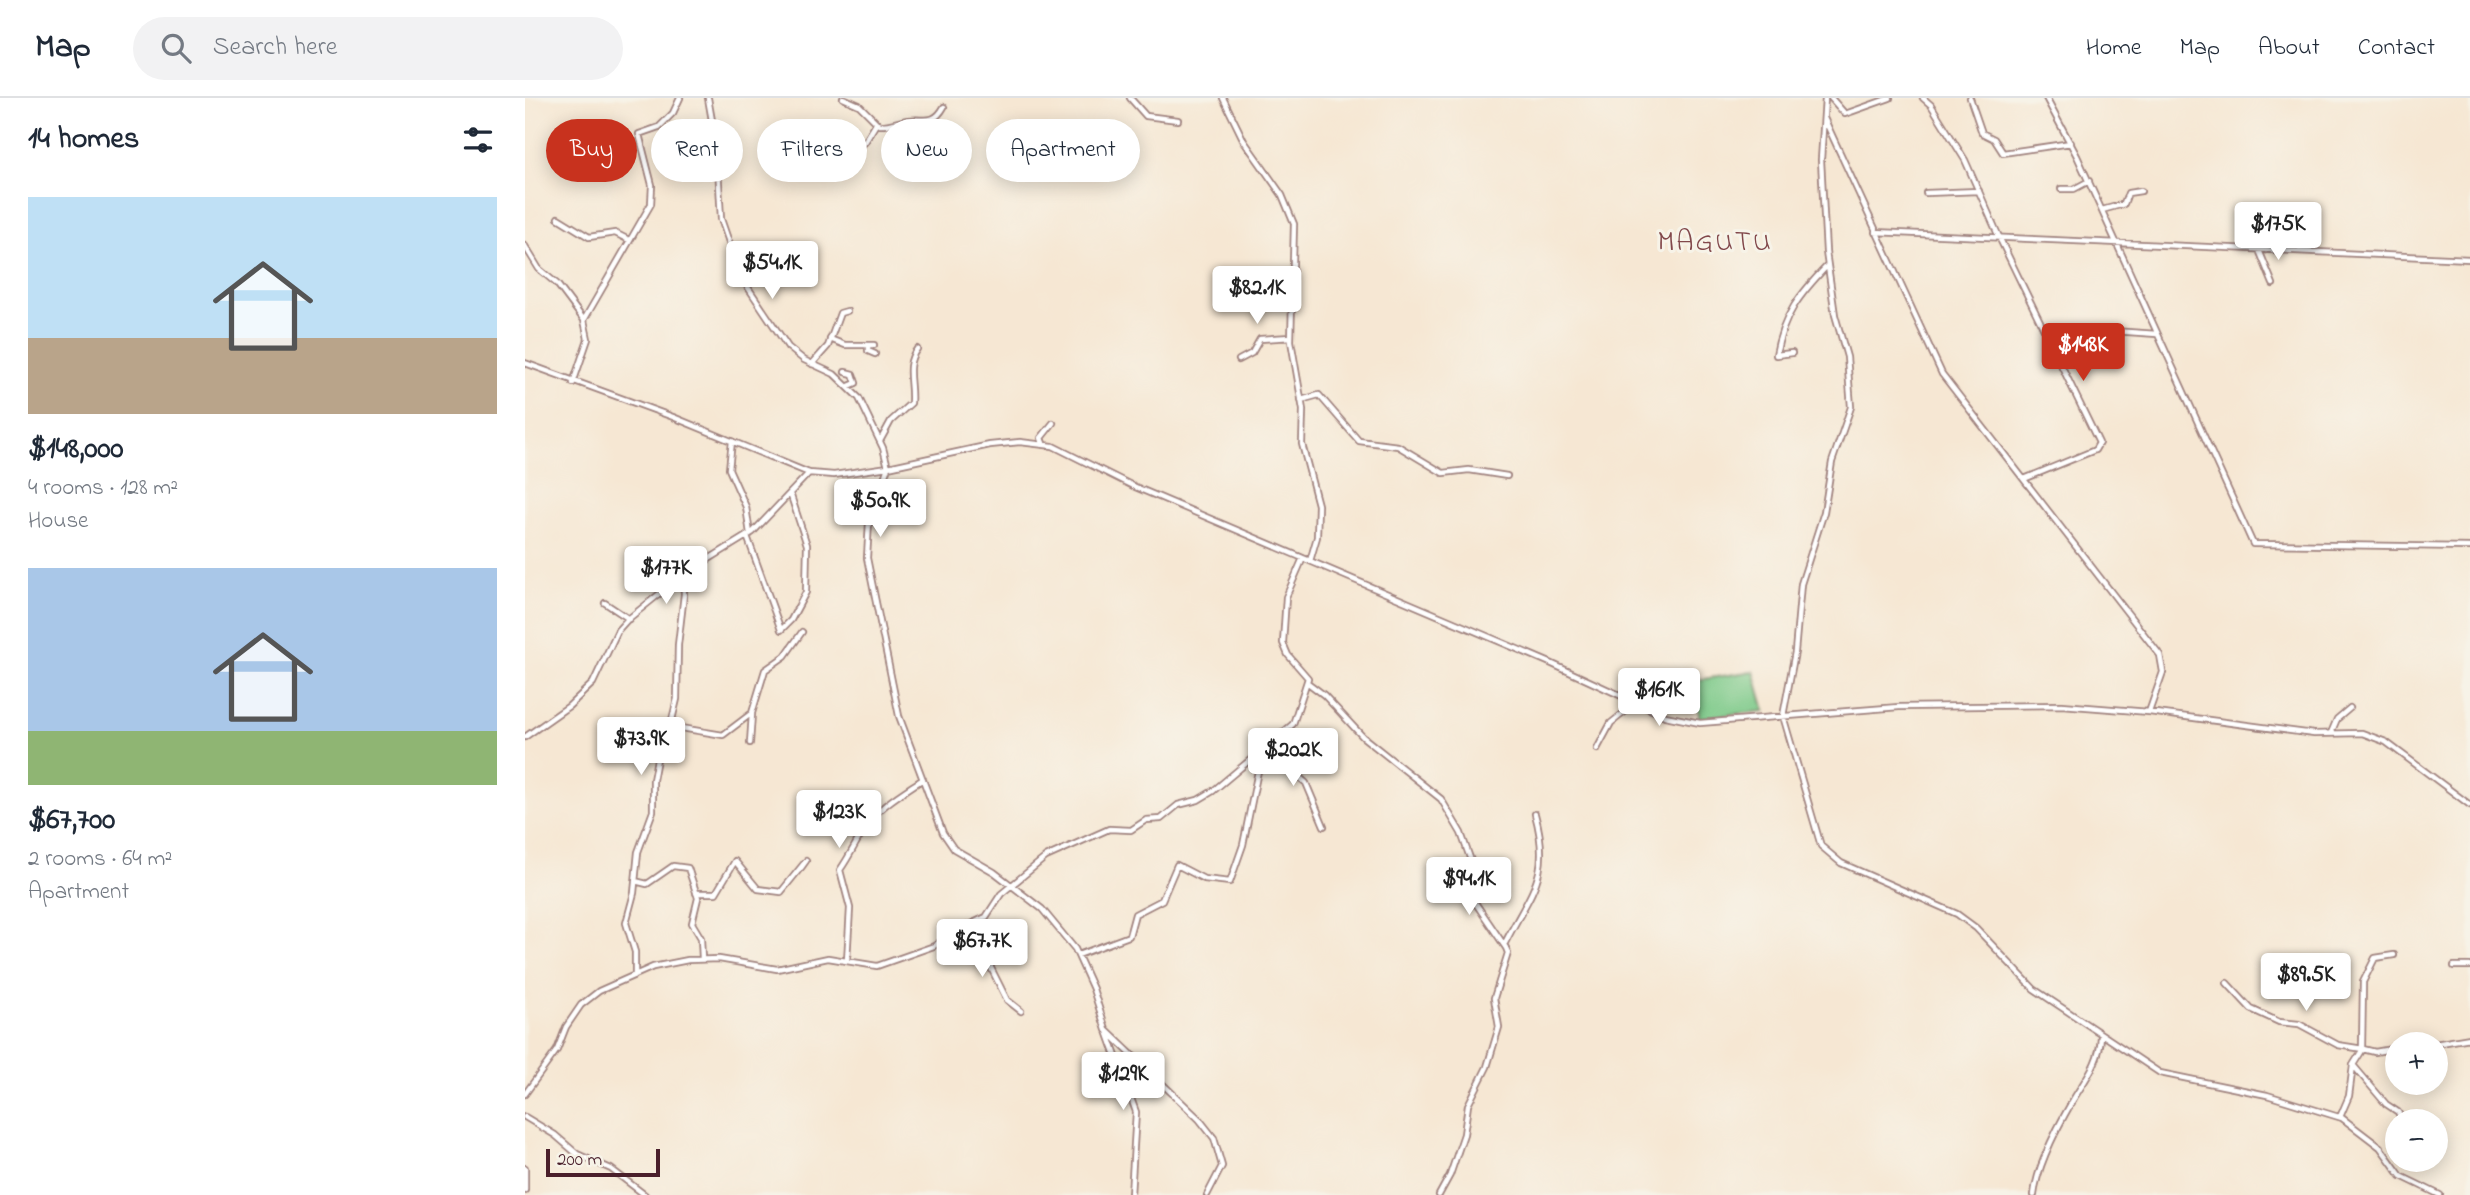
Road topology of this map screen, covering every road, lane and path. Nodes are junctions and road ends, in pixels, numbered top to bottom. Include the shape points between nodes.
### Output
1 (680, 98) edge
2 (708, 98) edge
3 (843, 98) edge
4 (1130, 98) edge
5 (1223, 98) edge
6 (1825, 98) edge
7 (1831, 98) edge
8 (1890, 98) edge
9 (1923, 98) edge
10 (1969, 98) edge
11 (2046, 98) edge
12 (944, 107) dead end
13 (1824, 117) junction
14 (1178, 120) dead end
15 (876, 124) junction
16 (867, 139) edge
17 (2071, 143) junction
18 (2089, 181) junction
19 (2061, 189) dead end
20 (1979, 191) junction
21 (2141, 191) dead end
22 (1926, 193) dead end
23 (2252, 208) dead end
24 (2102, 210) junction
25 (558, 218) dead end
26 (1875, 232) junction
27 (1999, 237) junction
28 (629, 240) junction
29 (2117, 243) junction
30 (525, 246) edge
31 (2263, 250) junction
32 (2470, 259) edge
33 (1828, 265) junction
34 (2273, 284) dead end
35 (847, 311) dead end
36 (584, 320) junction
37 (2098, 330) dead end
38 (2157, 334) junction
39 (1291, 337) junction
40 (831, 339) junction
41 (917, 349) dead end
42 (1792, 353) dead end
43 (875, 354) dead end
44 (1238, 360) dead end
45 (525, 363) edge
46 (812, 364) junction
47 (845, 372) dead end
48 (573, 383) junction
49 (849, 386) junction
50 (1301, 400) junction
51 (1053, 423) dead end
52 (732, 441) junction
53 (880, 442) junction
54 (1044, 444) junction
55 (888, 467) junction
56 (809, 473) junction
57 (1507, 476) dead end
58 (2024, 479) junction
59 (790, 495) junction
60 (748, 535) junction
61 (2470, 547) edge
62 (1303, 558) junction
63 (1310, 561) junction
64 (683, 575) junction
65 (605, 603) dead end
66 (629, 620) junction
67 (802, 632) dead end
68 (1308, 683) junction
69 (1636, 703) junction
70 (2350, 708) dead end
71 (2149, 712) junction
72 (752, 713) junction
73 (1783, 716) junction
74 (669, 726) junction
75 (2331, 733) junction
76 (525, 737) edge
77 (750, 743) dead end
78 (1264, 749) junction
79 (1597, 749) dead end
80 (923, 779) junction
81 (2470, 805) edge
82 (1535, 814) dead end
83 (1324, 826) dead end
84 (801, 868) dead end
85 (635, 881) junction
86 (1011, 886) junction
87 (697, 892) junction
88 (970, 925) junction
89 (1505, 943) junction
90 (2394, 955) dead end
91 (1078, 956) junction
92 (702, 959) junction
93 (847, 961) junction
94 (2454, 966) dead end
95 (2470, 966) edge
96 (635, 975) junction
97 (2227, 983) dead end
98 (1021, 1011) dead end
99 (1106, 1030) junction
100 (2101, 1035) junction
101 (2470, 1038) edge
102 (2448, 1042) edge
103 (2362, 1049) junction
104 (2385, 1050) edge
105 (2353, 1065) junction
106 (525, 1094) edge
107 (2394, 1109) edge
108 (525, 1117) edge
109 (2340, 1117) junction
110 (525, 1168) edge
111 (525, 1190) edge
112 (646, 1195) edge
113 (1131, 1195) edge
114 (1207, 1195) edge
115 (1439, 1195) edge
116 (2034, 1195) edge
117 (2440, 1195) edge

1 - 28 street via 659,127 639,134 653,194
2 - 46 street via 717,149 721,219 732,256 788,347
3 - 15 street via 859,105
4 - 14 street via 1146,117
5 - 39 street via 1294,224
6 - 13 street
7 - 8 street via 1845,114
9 - 20 street via 1957,143
10 - 17 street via 1982,133 1994,139 2003,153
11 - 17 street
12 - 15 street via 929,121
13 - 26 street
13 - 33 street via 1821,160
15 - 16 street
17 - 18 street
18 - 19 street via 2074,189
18 - 24 street
20 - 22 street
20 - 27 street
21 - 24 street via 2128,193 2124,204
23 - 31 street
24 - 29 street
25 - 28 street via 589,237 615,233
26 - 27 street
26 - 58 street via 1934,362
27 - 29 street
27 - 58 street via 2099,443 2095,450
28 - 36 street
29 - 31 street
29 - 38 street
30 - 36 street
31 - 32 street
31 - 34 street
33 - 42 street via 1797,297 1779,338 1776,355
33 - 73 street via 1847,357 1851,407 1801,584
35 - 40 street via 840,313
36 - 48 street via 588,339
37 - 38 street
38 - 61 street via 2252,544
39 - 44 street via 1260,339 1252,353
39 - 50 street
40 - 43 street via 845,345 871,345 868,351
40 - 46 street
41 - 53 street via 908,372 911,403 891,421
45 - 48 street
46 - 49 street
47 - 49 street via 853,374 856,383
48 - 52 street
49 - 53 street
50 - 57 street via 1319,395 1359,441 1398,446 1443,473 1469,470
50 - 63 street via 1302,444 1318,505 1317,537
51 - 54 street via 1041,438
52 - 56 street
52 - 60 street via 729,469 746,507
53 - 55 street
54 - 55 street via 991,445
54 - 62 street
55 - 56 street via 834,475
55 - 80 street via 869,522 867,558 899,716
56 - 59 street
58 - 71 street via 2160,655 2163,672
59 - 60 street
59 - 60 street via 807,545 806,592 781,630
60 - 64 street
62 - 63 street
62 - 68 street via 1286,597 1283,636 1285,651
63 - 69 street
64 - 66 street
64 - 74 street via 679,679
65 - 66 street
66 - 76 street via 618,629 593,683
67 - 72 street via 785,656 765,670
68 - 78 street via 1296,720
68 - 89 street via 1363,737 1441,799 1470,858 1472,898
69 - 73 street via 1691,723
69 - 79 street via 1611,723
70 - 75 street via 2337,719
71 - 73 street via 2062,705 1913,707
71 - 75 street
72 - 74 street via 723,736
72 - 77 street
73 - 100 street via 1815,831 1828,855 1957,914 2034,989
74 - 85 street via 660,743 653,811 638,852
75 - 81 street via 2362,733 2386,742
78 - 83 street via 1306,783
78 - 86 street via 1205,797 1185,802 1161,819 1146,820 1131,830 1109,829 1059,849
78 - 91 street via 1230,882 1204,879 1177,866 1162,900 1135,914 1129,936
80 - 86 street via 949,845
80 - 93 street via 867,824 839,873 850,908
82 - 89 street via 1542,840 1540,880
84 - 87 street via 806,861 781,892 758,889 734,861 716,892
85 - 87 street via 647,884 673,866 688,868
85 - 96 street via 626,923 635,952
86 - 88 street via 992,911
86 - 91 street via 1042,909
87 - 92 street via 692,923 701,937
88 - 93 street via 934,946 877,966
88 - 98 street via 987,947 991,968 1007,1000
89 - 115 street via 1508,953 1495,998 1499,1027 1468,1105 1450,1175
90 - 103 street via 2375,958 2366,972
91 - 99 street
92 - 93 street via 777,969 828,958
92 - 96 street via 653,967
94 - 95 street
96 - 106 street via 581,1005 557,1050
97 - 103 street via 2251,1009 2279,1022 2303,1026 2338,1045
99 - 113 street via 1136,1112
99 - 114 street via 1214,1138 1222,1166
100 - 109 street via 2160,1073 2267,1095
100 - 116 street via 2095,1066 2041,1164
101 - 102 street
103 - 104 street
103 - 105 street
105 - 107 street
105 - 109 street via 2349,1096
108 - 112 street
109 - 117 street via 2381,1147 2401,1177
110 - 111 street

